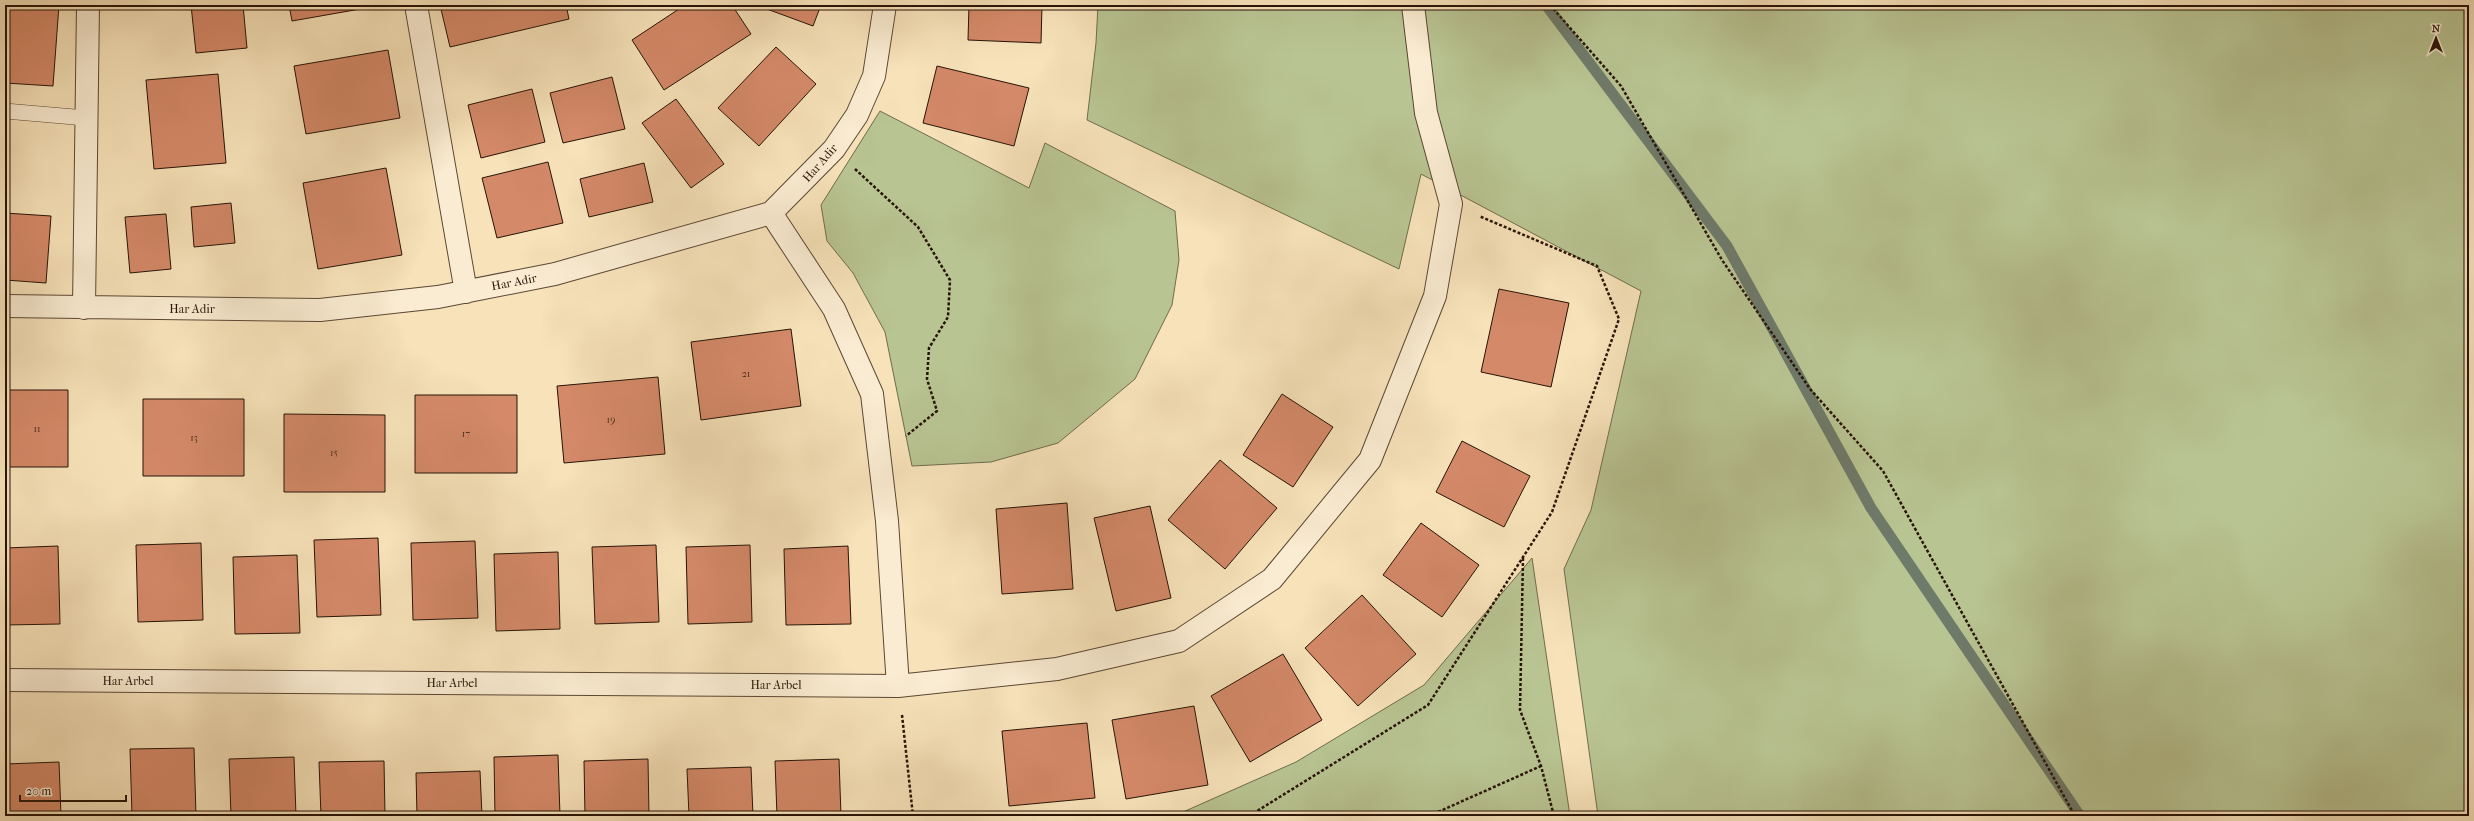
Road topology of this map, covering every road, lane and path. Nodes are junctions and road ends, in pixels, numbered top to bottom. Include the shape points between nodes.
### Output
1 (88, 5) edge
2 (416, 5) edge
3 (885, 5) edge
4 (1413, 5) edge
5 (1550, 5) edge
6 (5, 111) edge
7 (86, 118) junction
8 (834, 149) junction
9 (1451, 204) junction
10 (771, 213) junction
11 (466, 292) junction
12 (5, 306) edge
13 (84, 308) junction
14 (880, 457) junction
15 (1522, 558) junction
16 (5, 680) edge
17 (898, 686) junction
18 (1541, 766) junction
19 (1258, 811) junction
20 (913, 816) edge
21 (1249, 816) edge
22 (1272, 816) edge
23 (1429, 816) edge
24 (1554, 816) edge
25 (2075, 816) edge

1 - 7 street
2 - 11 street
3 - 8 street, Har Adir via 874,76 857,114
4 - 9 street via 1426,113
5 - 25 path via 1620,86 1722,260 1810,389 1883,472
6 - 7 lane
7 - 13 street
8 - 10 street, Har Adir
8 - 14 path via 918,227 950,280 948,318 929,348 927,379 937,411
9 - 15 path via 1597,266 1618,319 1552,512
9 - 17 street, Har Arbel via 1434,296 1370,460 1272,579 1179,641 1057,669
10 - 11 street, Har Adir via 555,274
10 - 14 street via 834,309 872,394
11 - 13 street, Har Adir via 320,310
12 - 13 street, Har Adir
14 - 17 street
15 - 18 path via 1520,710
15 - 19 path via 1428,704
16 - 17 street, Har Arbel
17 - 20 path
18 - 23 path
18 - 24 path
19 - 21 path
19 - 22 path

